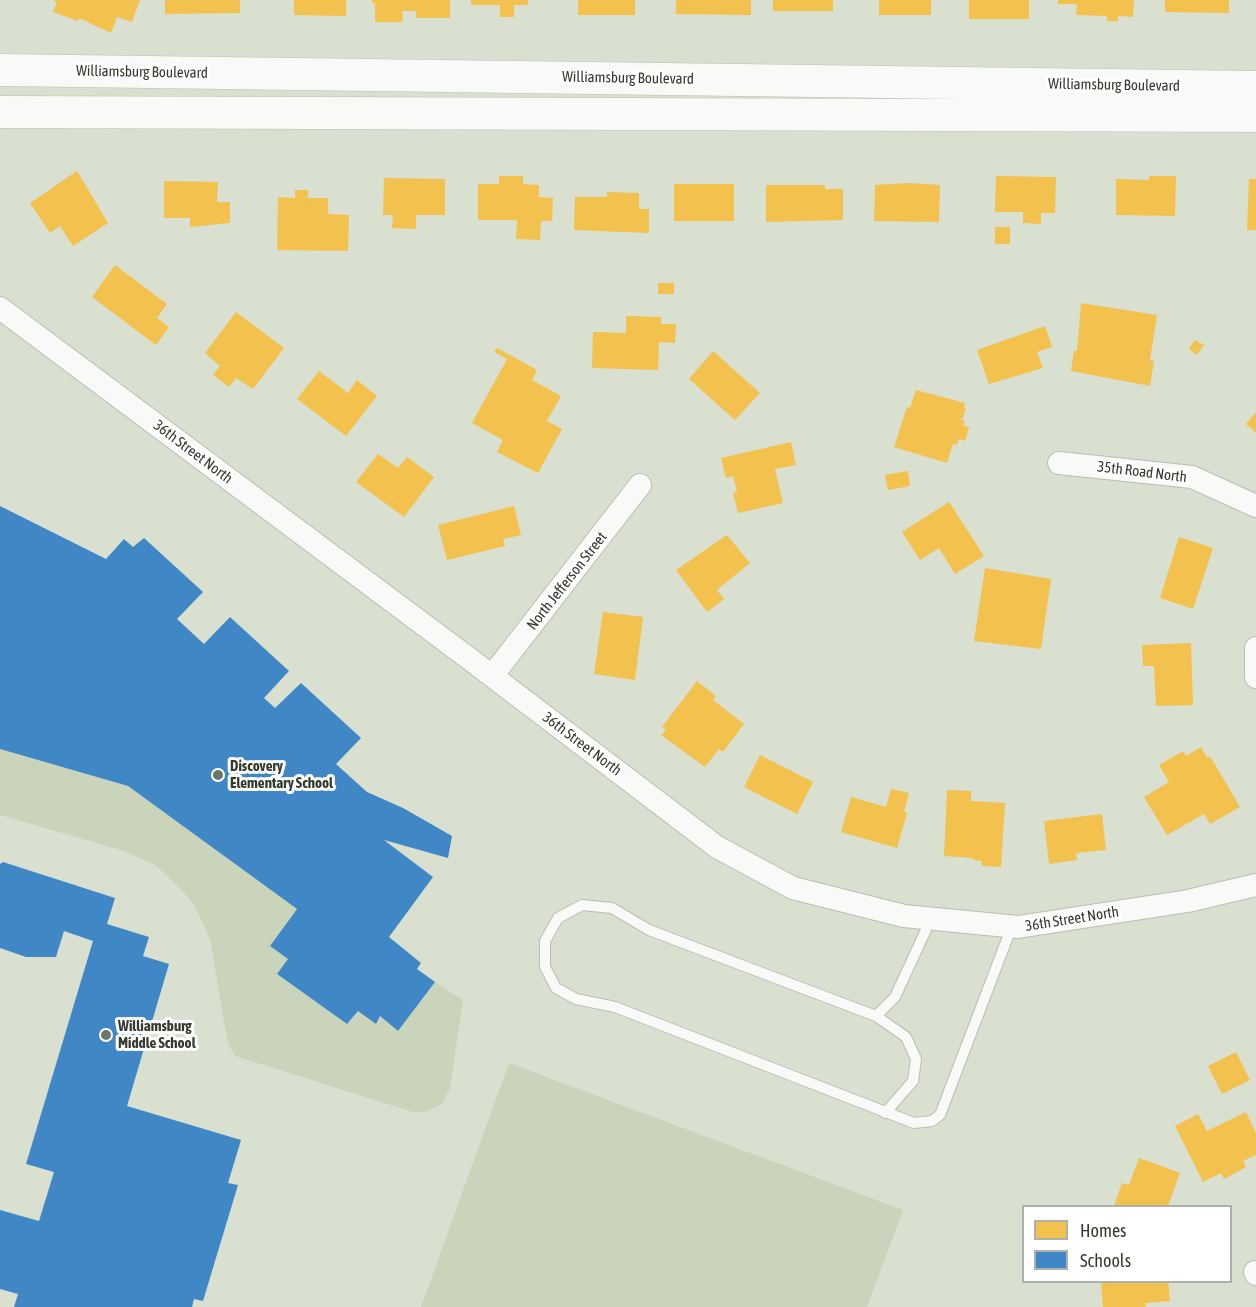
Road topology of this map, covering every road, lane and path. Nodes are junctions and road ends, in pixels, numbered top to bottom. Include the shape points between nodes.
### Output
1 (0, 70) edge
2 (1256, 87) edge
3 (0, 112) edge
4 (1256, 116) edge
5 (0, 308) edge
6 (1059, 463) dead end
7 (640, 485) dead end
8 (1256, 506) edge
9 (1256, 648) edge
10 (492, 676) junction
11 (1256, 677) edge
12 (1256, 885) edge
13 (931, 918) junction
14 (1012, 926) junction
15 (876, 1016) junction
16 (885, 1113) junction

1 - 2 main road, Williamsburg Boulevard
3 - 4 main road, Williamsburg Boulevard
5 - 10 street, 36th Street North
6 - 8 street, 35th Road North via 1192,477
7 - 10 street, North Jefferson Street
9 - 11 street
10 - 13 street, 36th Street North via 717,848 794,888 904,916
12 - 14 street, 36th Street North via 1188,901
13 - 14 street, 36th Street North
13 - 15 lane via 895,997
14 - 16 lane via 940,1115 932,1121 914,1123
15 - 16 lane via 906,1037 916,1059 913,1081
15 - 16 lane via 649,930 612,908 582,905 558,918 545,940 545,966 556,988 576,999 615,1007

